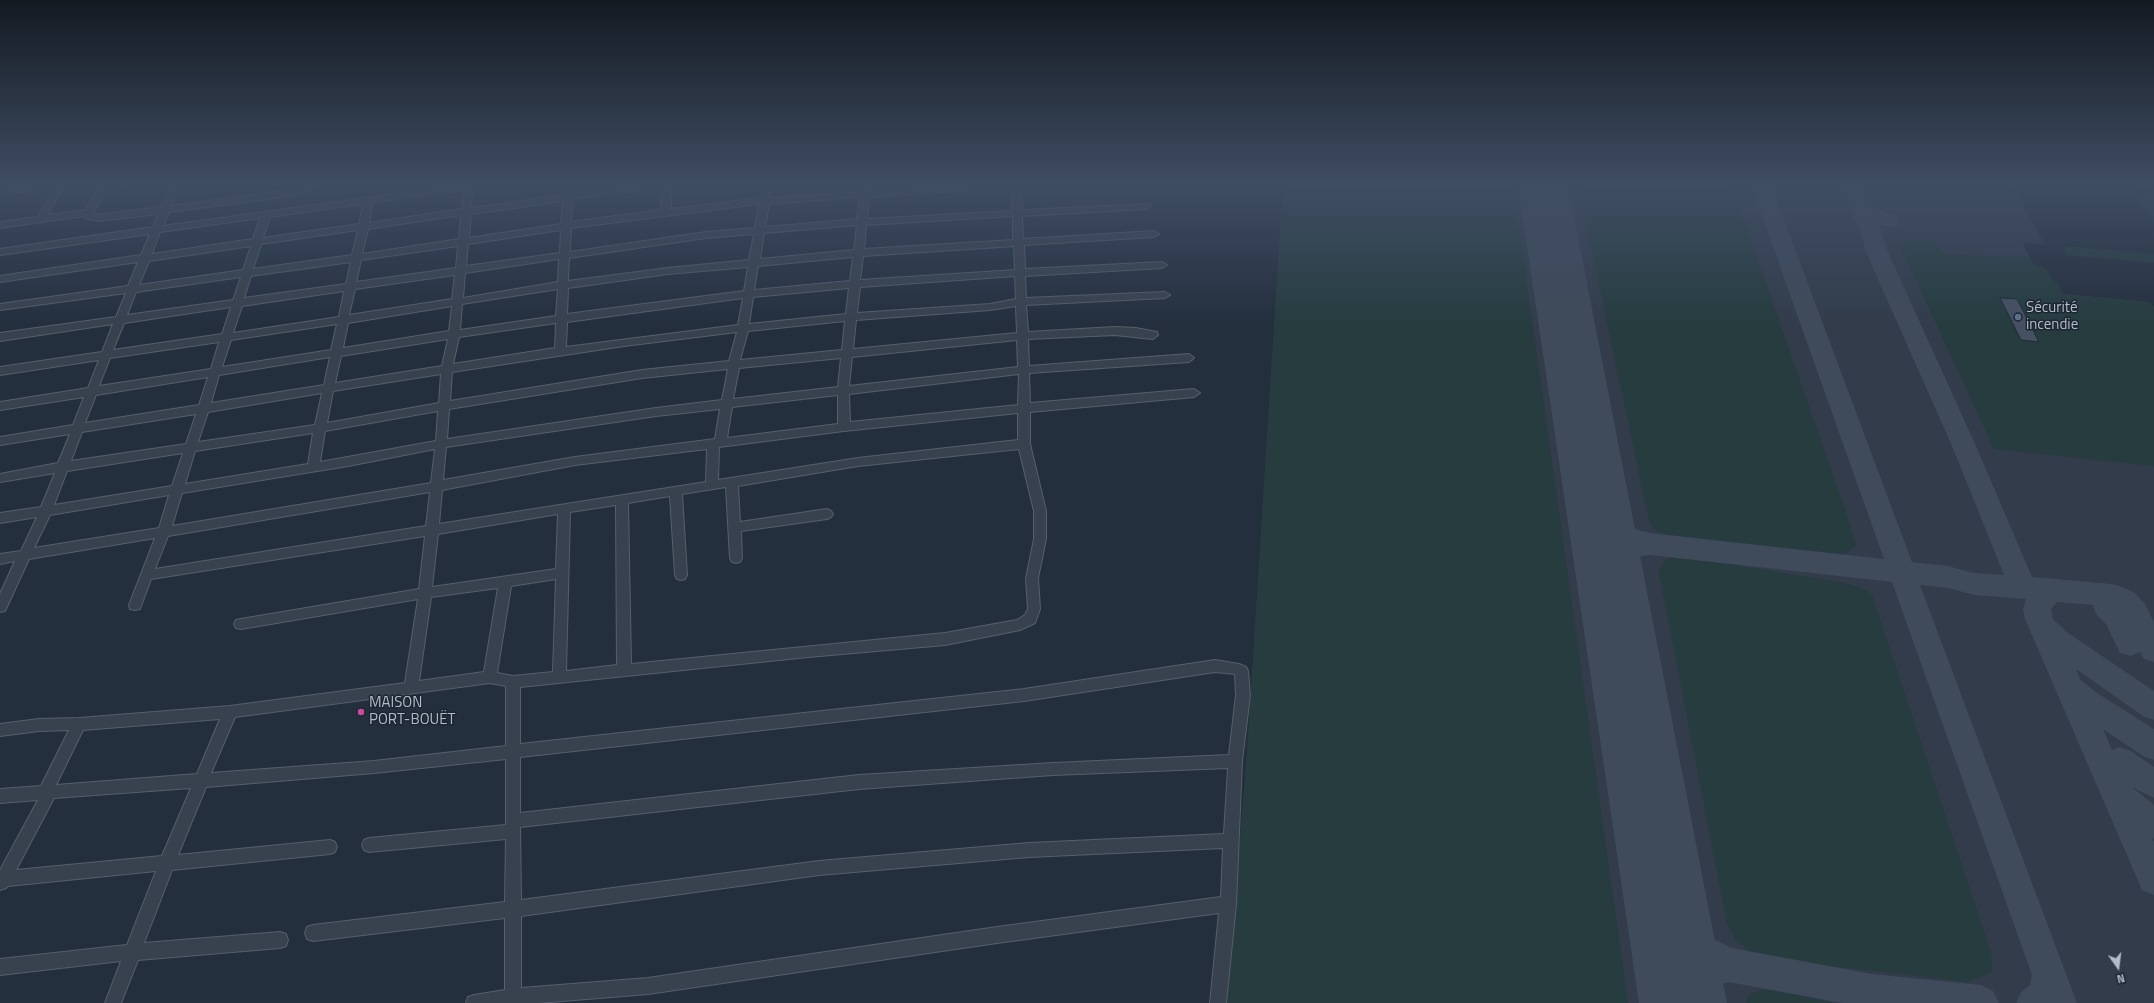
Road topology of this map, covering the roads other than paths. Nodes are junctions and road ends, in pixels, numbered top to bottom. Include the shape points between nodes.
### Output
1 (144, 232) edge
2 (156, 232) edge
3 (260, 232) edge
4 (331, 232) edge
5 (361, 232) edge
6 (465, 232) edge
7 (529, 232) edge
8 (566, 232) edge
9 (740, 232) edge
10 (759, 232) edge
11 (859, 232) edge
12 (1017, 232) edge
13 (1154, 234) dead end
14 (257, 241) junction
15 (464, 242) junction
16 (1017, 243) junction
17 (0, 252) edge
18 (857, 253) junction
19 (565, 254) junction
20 (146, 256) junction
21 (356, 258) junction
22 (753, 263) junction
23 (1162, 265) dead end
24 (460, 270) junction
25 (247, 272) junction
26 (1019, 272) junction
27 (0, 279) edge
28 (854, 284) junction
29 (563, 285) junction
30 (351, 286) junction
31 (133, 288) junction
32 (748, 295) junction
33 (1165, 295) dead end
34 (457, 302) junction
35 (1021, 302) junction
36 (237, 304) junction
37 (0, 307) edge
38 (851, 317) junction
39 (561, 318) junction
40 (120, 319) junction
41 (343, 320) junction
42 (743, 328) junction
43 (454, 334) junction
44 (1153, 335) dead end
45 (1021, 336) junction
46 (0, 337) edge
47 (226, 337) junction
48 (560, 351) junction
49 (848, 352) junction
50 (336, 353) junction
51 (106, 354) junction
52 (1189, 358) dead end
53 (734, 364) junction
54 (447, 369) junction
55 (1024, 370) junction
56 (0, 371) edge
57 (215, 372) junction
58 (329, 389) junction
59 (843, 389) junction
60 (92, 392) junction
61 (1194, 393) dead end
62 (727, 404) junction
63 (0, 406) edge
64 (443, 406) junction
65 (1024, 408) junction
66 (203, 409) junction
67 (844, 427) junction
68 (78, 428) junction
69 (320, 428) junction
70 (0, 441) edge
71 (716, 443) junction
72 (442, 444) junction
73 (1024, 444) junction
74 (191, 447) junction
75 (63, 466) junction
76 (314, 466) junction
77 (0, 478) edge
78 (732, 481) junction
79 (712, 484) junction
80 (437, 486) junction
81 (676, 490) junction
82 (177, 491) junction
83 (622, 498) junction
84 (564, 508) junction
85 (46, 510) junction
86 (827, 514) dead end
87 (0, 518) edge
88 (735, 527) junction
89 (431, 530) junction
90 (163, 533) junction
91 (25, 555) junction
92 (736, 558) dead end
93 (0, 559) edge
94 (562, 573) junction
95 (681, 574) dead end
96 (147, 575) junction
97 (505, 582) junction
98 (425, 592) junction
99 (135, 605) dead end
100 (0, 608) edge
101 (241, 624) dead end
102 (624, 669) junction
103 (558, 676) junction
104 (490, 677) junction
105 (513, 682) junction
106 (411, 689) junction
107 (230, 712) junction
108 (78, 724) junction
109 (0, 730) edge
110 (514, 752) junction
111 (1235, 761) junction
112 (201, 781) junction
113 (47, 793) junction
114 (0, 796) edge
115 (514, 826) junction
116 (1232, 841) junction
117 (369, 845) dead end
118 (330, 847) dead end
119 (167, 862) junction
120 (1, 880) edge
121 (1228, 904) junction
122 (513, 909) junction
123 (313, 933) dead end
124 (280, 940) dead end
125 (133, 952) junction
126 (0, 967) edge
127 (513, 1000) edge
128 (113, 1003) edge
129 (474, 1003) edge
130 (1218, 1003) edge

1 - 17 street
2 - 20 street
3 - 14 street
4 - 14 street
5 - 21 street
6 - 15 street
7 - 15 street
8 - 19 street
9 - 19 street
10 - 22 street
11 - 18 street
12 - 16 street
13 - 16 street
14 - 20 street
14 - 25 street
15 - 21 street
15 - 24 street
16 - 18 street
16 - 26 street
18 - 22 street
18 - 28 street
19 - 24 street
19 - 29 street
20 - 27 street
20 - 31 street
21 - 25 street
21 - 30 street
22 - 29 street
22 - 32 street
23 - 26 street
24 - 30 street
24 - 34 street
25 - 31 street
25 - 36 street
26 - 28 street
26 - 35 street
28 - 32 street
28 - 38 street
29 - 34 street
29 - 39 street
30 - 36 street
30 - 41 street
31 - 37 street
31 - 40 street
32 - 39 street
32 - 42 street
33 - 35 street
34 - 41 street
34 - 43 street
35 - 38 street via 990,307
35 - 45 street
36 - 40 street
36 - 47 street
38 - 42 street
38 - 49 street
39 - 43 street
39 - 48 street
40 - 46 street
40 - 51 street
41 - 47 street
41 - 50 street
42 - 48 street
42 - 53 street
43 - 50 street
43 - 54 street
44 - 45 street via 1116,331
45 - 49 street
45 - 55 street
47 - 51 street
47 - 57 street
48 - 54 street
49 - 53 street
49 - 59 street
50 - 57 street
50 - 58 street
51 - 56 street
51 - 60 street
52 - 55 street
53 - 62 street
53 - 64 street via 642,374
54 - 58 street
54 - 64 street
55 - 59 street
55 - 65 street
57 - 60 street
57 - 66 street
58 - 66 street
58 - 69 street
59 - 62 street
59 - 67 street
60 - 63 street
60 - 68 street
61 - 65 street
62 - 71 street
62 - 72 street via 625,416
64 - 69 street
64 - 72 street
65 - 67 street
65 - 73 street
66 - 68 street
66 - 74 street
67 - 71 street
68 - 70 street
68 - 75 street
69 - 74 street
69 - 76 street
71 - 79 street
71 - 80 street via 575,461
72 - 76 street
72 - 80 street
73 - 78 street via 858,462
73 - 102 street via 1040,511 1040,539 1032,578 1034,609 1030,619 1020,625 945,639
74 - 75 street
74 - 82 street
75 - 77 street
75 - 85 street
76 - 82 street
78 - 79 street
78 - 88 street
79 - 81 street
80 - 89 street
80 - 90 street
81 - 83 street
81 - 95 street
82 - 85 street
82 - 90 street
83 - 84 street
83 - 102 street
84 - 89 street
84 - 94 street
85 - 87 street
85 - 91 street
86 - 88 street
88 - 92 street
89 - 96 street
89 - 98 street
90 - 91 street
90 - 96 street
91 - 93 street
91 - 100 street
94 - 97 street
94 - 103 street
96 - 99 street
97 - 98 street
97 - 104 street
98 - 101 street
98 - 106 street
102 - 103 street
103 - 105 street
104 - 105 street
104 - 106 street
105 - 110 street
106 - 107 street
107 - 108 street
107 - 112 street
108 - 109 street
108 - 113 street
110 - 111 street via 1024,695 1215,666 1241,671 1243,695
110 - 112 street via 374,767
110 - 115 street
111 - 115 street via 1029,770 866,781
111 - 116 street
112 - 113 street
112 - 119 street
113 - 114 street
113 - 120 street
115 - 117 street
115 - 122 street
116 - 121 street
116 - 122 street via 1029,850 819,868
118 - 119 street
119 - 120 street
119 - 125 street
121 - 127 street via 648,986
121 - 130 street
122 - 123 street
122 - 127 street
124 - 125 street
125 - 126 street
125 - 128 street
127 - 129 street

